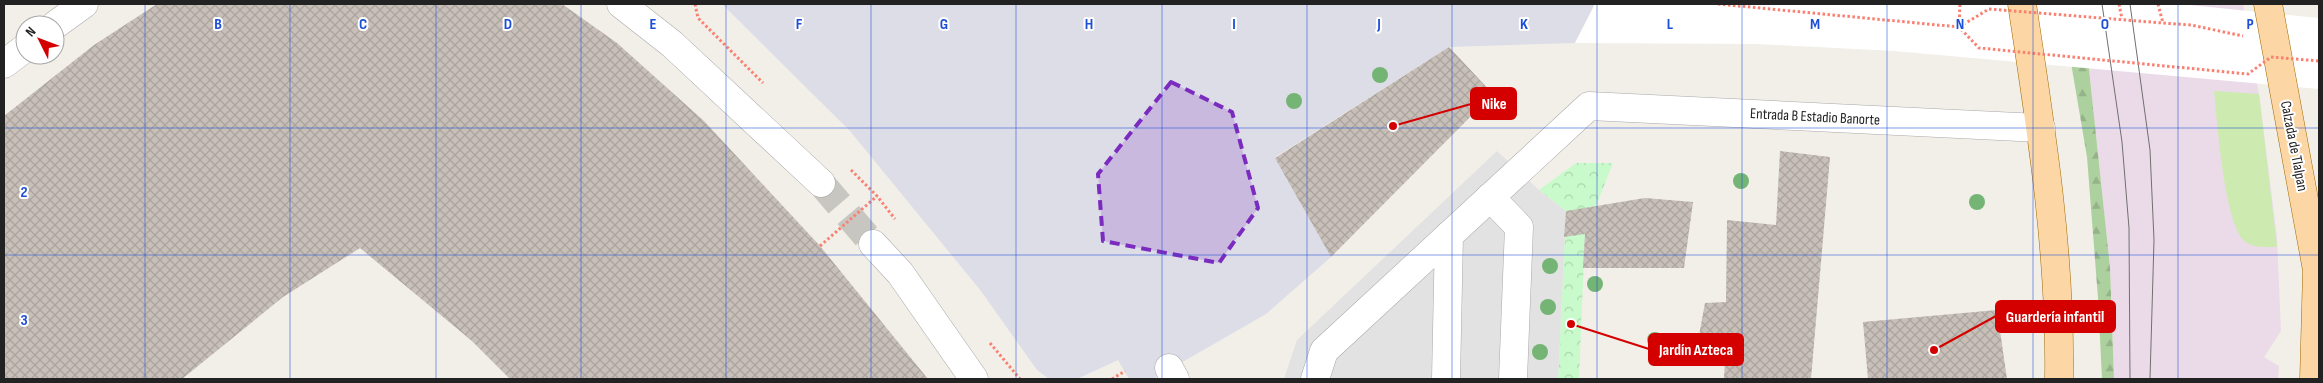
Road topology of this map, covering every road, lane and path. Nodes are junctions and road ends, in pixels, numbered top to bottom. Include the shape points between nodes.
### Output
1 (84, 4) edge
2 (621, 4) edge
3 (695, 4) edge
4 (1718, 4) edge
5 (1960, 4) edge
6 (2022, 4) edge
7 (2119, 4) edge
8 (2158, 4) edge
9 (2268, 4) edge
10 (65, 18) edge
11 (2122, 19) junction
12 (2163, 23) junction
13 (1959, 27) junction
14 (2250, 38) dead end
15 (2264, 51) dead end
16 (15, 56) edge
17 (2271, 58) junction
18 (2319, 61) edge
19 (4, 64) edge
20 (767, 87) dead end
21 (2041, 128) junction
22 (849, 169) dead end
23 (821, 183) tunnel mouth
24 (877, 196) junction
25 (1490, 197) junction
26 (895, 220) dead end
27 (1449, 236) junction
28 (873, 244) tunnel mouth
29 (820, 246) dead end
30 (2319, 268) edge
31 (986, 338) dead end
32 (1125, 372) dead end
33 (974, 379) edge
34 (1020, 379) edge
35 (1112, 379) edge
36 (1315, 379) edge
37 (1446, 379) edge
38 (1513, 379) edge
39 (2059, 379) edge
40 (2314, 379) edge

1 - 10 lane
2 - 23 lane via 672,44
3 - 20 path via 698,18
4 - 13 path, bridge
5 - 13 path
6 - 21 main road
7 - 11 path
8 - 12 path
9 - 30 main road, Calzada de Tlalpan
11 - 12 path, bridge
11 - 13 path, bridge via 1989,9
12 - 14 path via 2191,25
13 - 17 path, bridge via 1979,48 1989,49 2248,74
15 - 17 path
16 - 19 lane
17 - 18 path, bridge
21 - 25 lane, Entrada B Estadio Banorte via 1589,106
21 - 39 main road via 2060,323
22 - 24 path
24 - 26 path
24 - 29 path, bridge
25 - 27 lane
25 - 38 lane via 1519,227
27 - 36 lane via 1324,351
27 - 37 lane
28 - 33 lane via 900,273
30 - 40 main road, Calzada de Tlalpan
31 - 34 path
32 - 35 path

